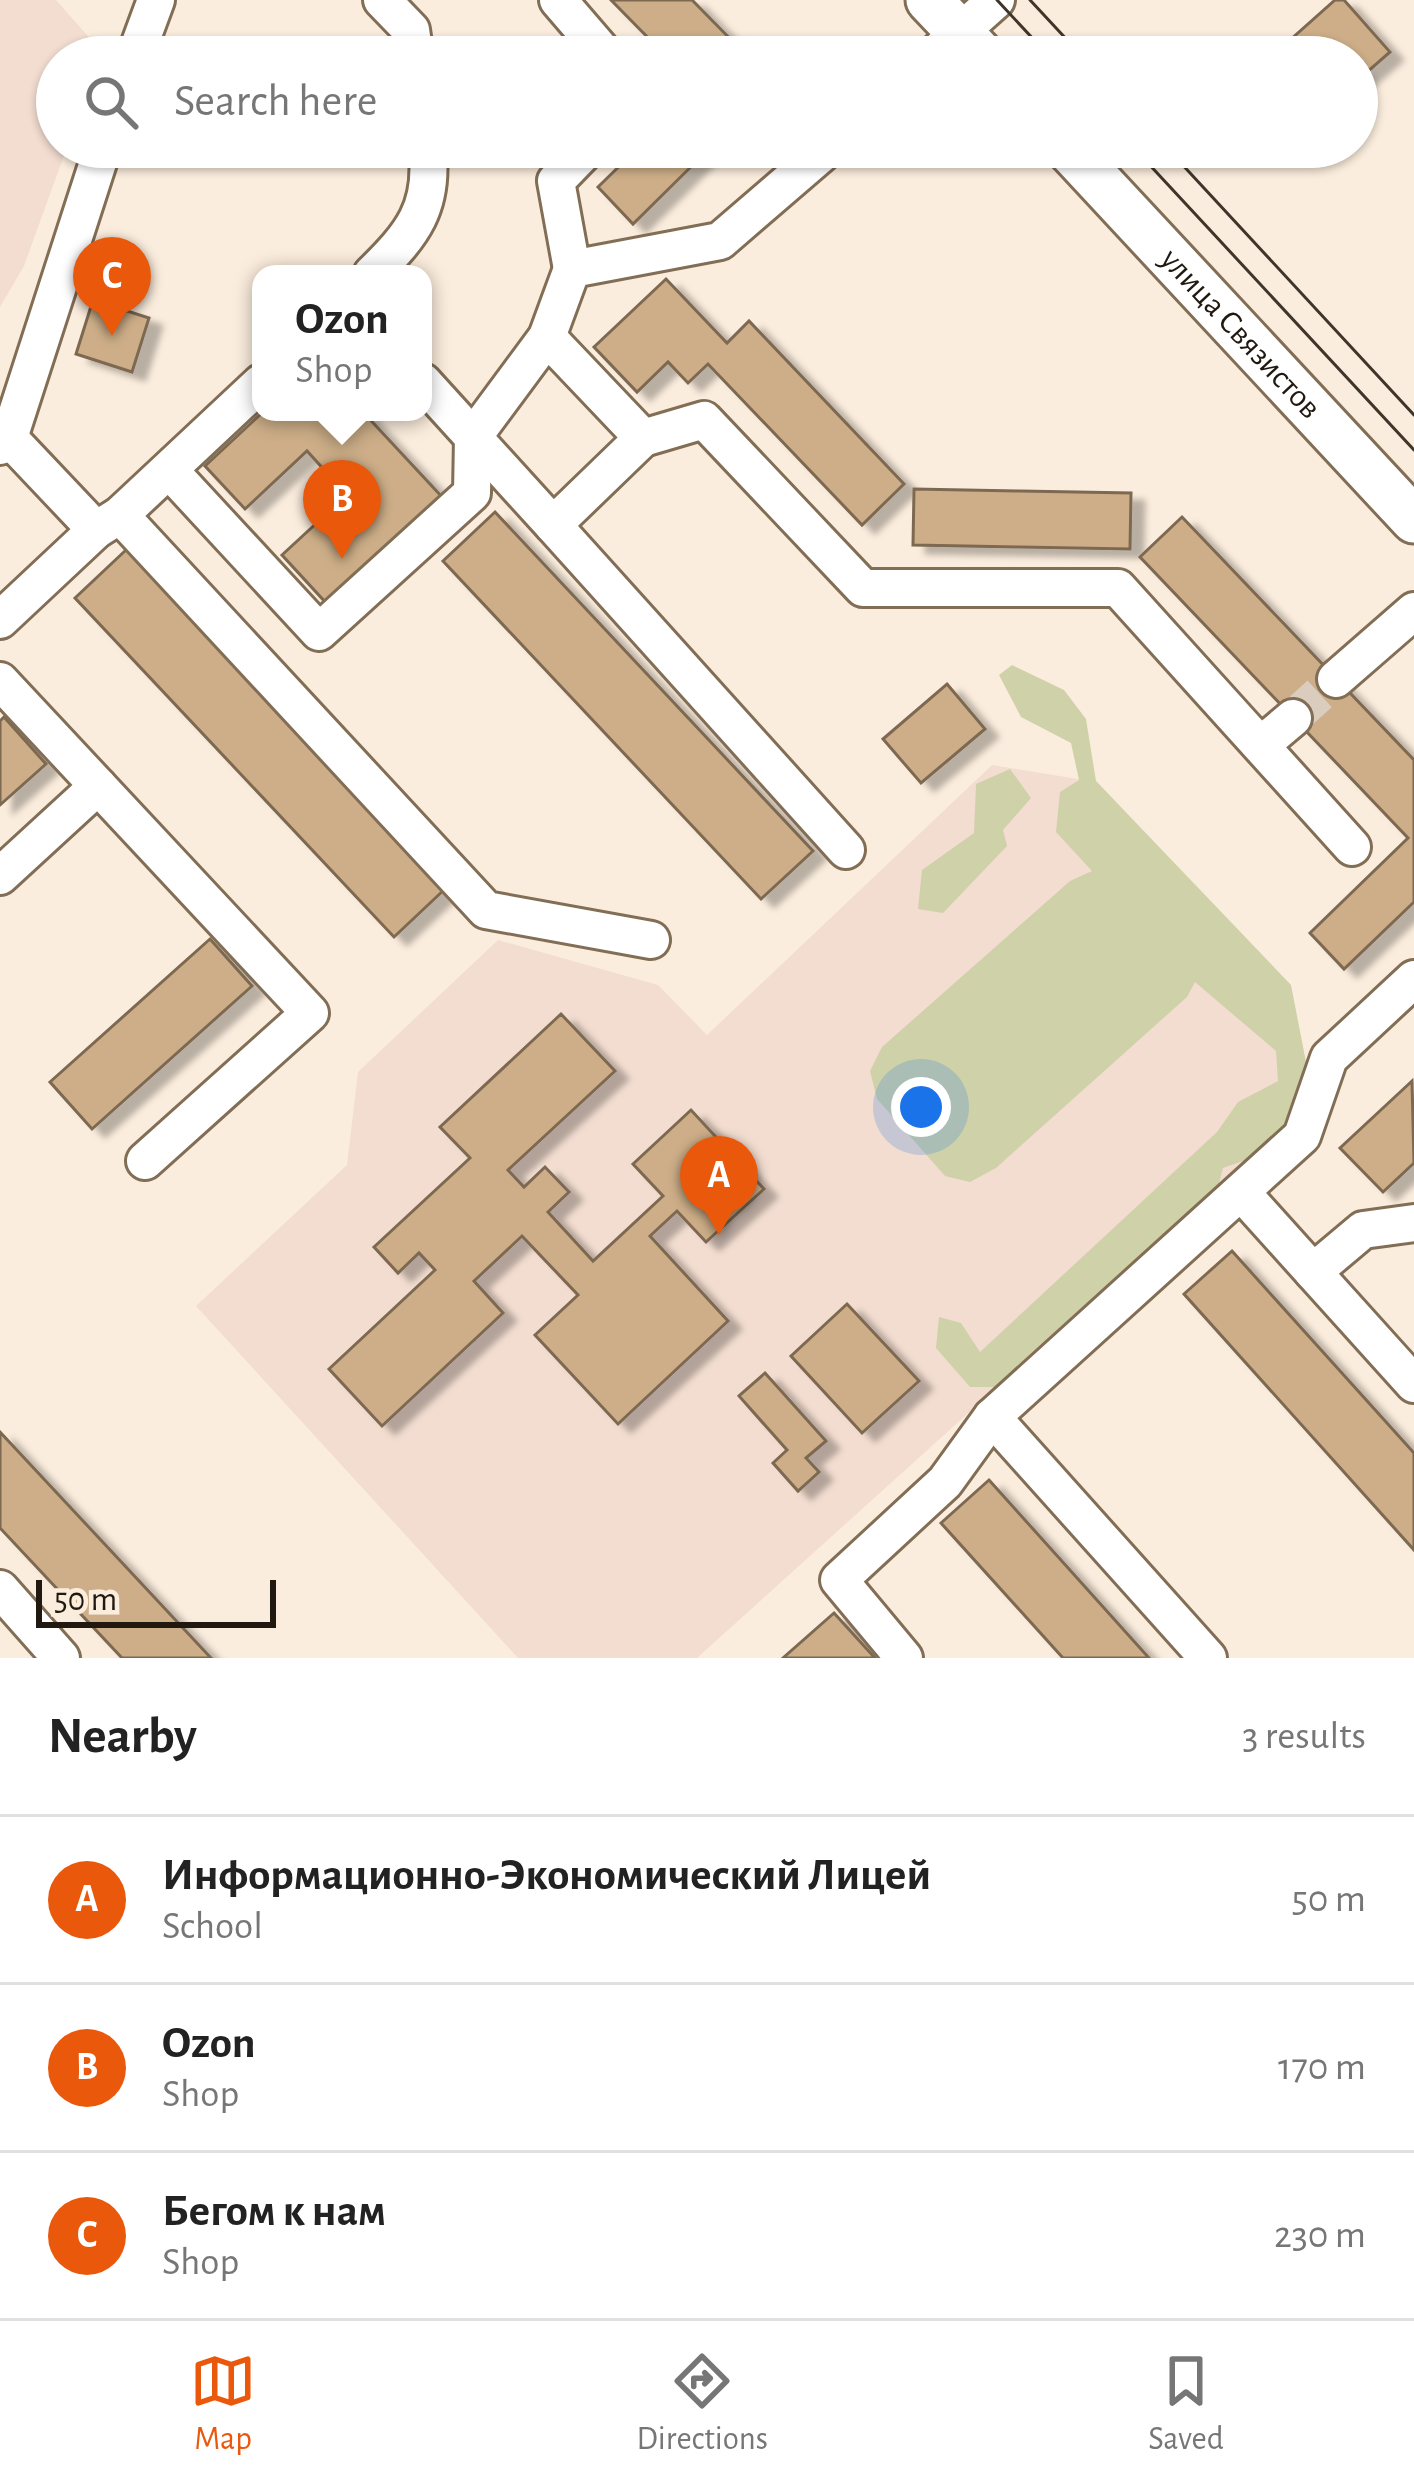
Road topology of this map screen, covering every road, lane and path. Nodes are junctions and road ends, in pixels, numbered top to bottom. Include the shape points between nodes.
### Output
1 (156, 0) edge
2 (382, 0) edge
3 (557, 0) edge
4 (996, 0) edge
5 (143, 36) edge
6 (412, 36) edge
7 (589, 36) edge
8 (952, 36) edge
9 (96, 168) edge
10 (429, 168) edge
11 (569, 168) edge
12 (805, 168) edge
13 (1087, 168) edge
14 (382, 265) edge
15 (572, 269) junction
16 (547, 337) junction
17 (252, 391) edge
18 (432, 392) edge
19 (473, 437) junction
20 (643, 439) junction
21 (4, 442) edge
22 (170, 471) junction
23 (1414, 520) edge
24 (108, 523) junction
25 (554, 525) junction
26 (1414, 610) edge
27 (0, 620) edge
28 (1336, 679) tunnel mouth
29 (0, 681) edge
30 (1293, 718) tunnel mouth
31 (1262, 745) junction
32 (98, 786) junction
33 (1352, 847) dead end
34 (846, 850) dead end
35 (0, 876) edge
36 (651, 940) dead end
37 (1414, 979) edge
38 (145, 1161) dead end
39 (1241, 1192) junction
40 (1414, 1222) edge
41 (1313, 1272) junction
42 (1414, 1384) edge
43 (992, 1417) junction
44 (0, 1589) edge
45 (62, 1658) edge
46 (904, 1658) edge
47 (1208, 1658) edge

1 - 5 lane
2 - 6 lane
3 - 7 lane
4 - 8 lane
9 - 21 lane
10 - 14 lane via 415,232
11 - 15 lane via 556,181
12 - 15 lane via 720,241
13 - 23 main road, улица Связистов
15 - 16 lane
16 - 19 lane
16 - 20 lane
17 - 22 lane
18 - 19 lane
19 - 22 lane via 472,493 319,632
19 - 25 lane
20 - 25 lane
20 - 31 lane via 704,420 863,588 1118,588
21 - 24 lane
22 - 24 lane
24 - 27 lane
24 - 36 lane via 486,910
25 - 34 lane
26 - 28 lane
29 - 32 lane
30 - 31 lane
31 - 33 lane
32 - 35 lane
32 - 38 lane via 310,1013
37 - 39 lane via 1329,1058 1303,1136
39 - 41 lane
39 - 43 lane
40 - 41 lane via 1363,1230
41 - 42 lane
43 - 46 lane via 945,1482 839,1580
43 - 47 lane
44 - 45 lane

